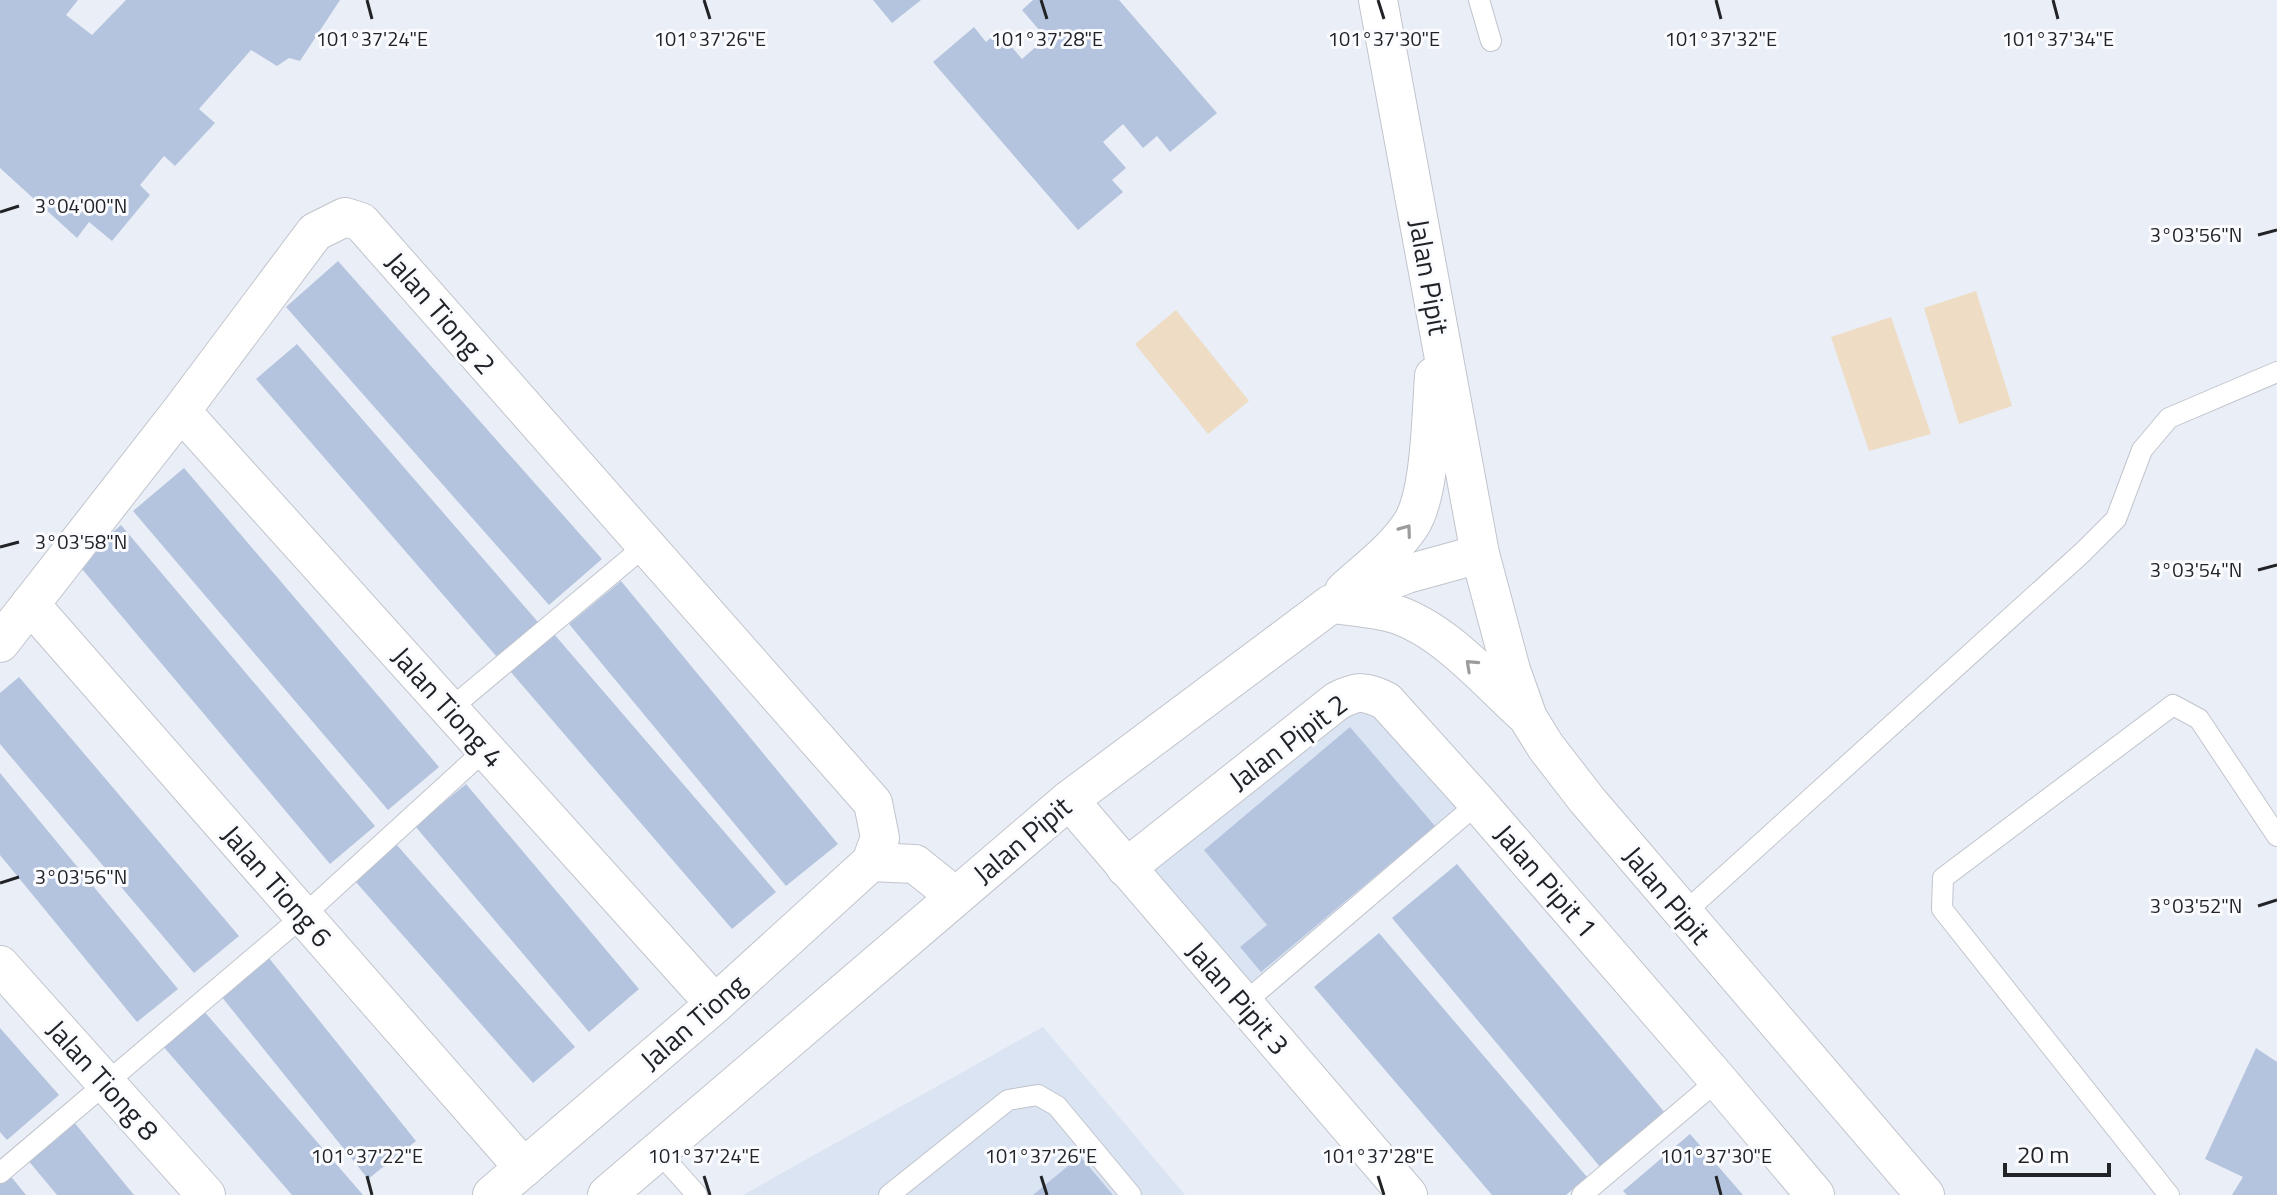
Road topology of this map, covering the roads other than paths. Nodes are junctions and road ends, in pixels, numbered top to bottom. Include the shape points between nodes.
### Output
1 (1378, 0) edge
2 (1479, 0) edge
3 (1491, 41) dead end
4 (1438, 327) junction
5 (2277, 372) edge
6 (181, 411) junction
7 (646, 545) junction
8 (1480, 554) junction
9 (30, 604) junction
10 (1331, 604) junction
11 (0, 643) edge
12 (450, 709) junction
13 (1528, 718) junction
14 (486, 749) junction
15 (1069, 800) junction
16 (1478, 803) junction
17 (2277, 836) edge
18 (875, 850) junction
19 (1126, 868) junction
20 (955, 896) junction
21 (1683, 914) junction
22 (303, 916) junction
23 (0, 965) edge
24 (715, 1004) junction
25 (1243, 1004) junction
26 (1718, 1080) junction
27 (107, 1084) junction
28 (658, 1151) junction
29 (524, 1168) junction
30 (0, 1173) edge
31 (206, 1195) edge
32 (492, 1195) edge
33 (607, 1195) edge
34 (697, 1195) edge
35 (889, 1195) edge
36 (1131, 1195) edge
37 (1408, 1195) edge
38 (1582, 1195) edge
39 (1815, 1195) edge
40 (1925, 1195) edge
41 (2169, 1195) edge

1 - 4 street, Jalan Pipit
2 - 3 lane
4 - 8 street, Jalan Pipit
10 -> 4 street via 1412,523 1425,489
5 - 21 lane via 2169,418 2142,450 2116,519
6 - 7 street, Jalan Tiong 2 via 315,232 345,217 361,222
6 - 9 street, Jalan Tiong 2
6 - 12 street, Jalan Tiong 4
7 - 12 lane
7 - 18 street, Jalan Tiong 2 via 873,803
8 - 10 street, Jalan Pipit via 1407,574
8 - 13 street, Jalan Pipit
9 - 11 street, Jalan Tiong 2
9 - 22 street, Jalan Tiong 6
13 -> 10 street via 1423,625 1393,613
10 - 15 street, Jalan Pipit
12 - 14 street, Jalan Tiong 4
13 - 21 street, Jalan Pipit via 1587,800
14 - 22 lane
14 - 24 street, Jalan Tiong 4
15 - 19 street, Jalan Pipit 3
15 - 20 street, Jalan Pipit
16 - 19 street, Jalan Pipit 2 via 1386,701 1367,692 1353,693
16 - 25 lane, Jalan Pipit 1
16 - 26 street, Jalan Pipit 1
17 - 41 lane via 2199,719 2173,705 1943,878 1942,909
18 - 20 street via 915,864
18 - 24 street, Jalan Tiong
19 - 25 street, Jalan Pipit 3
20 - 28 street, Jalan Pipit
21 - 40 street, Jalan Pipit
22 - 27 lane
22 - 29 street, Jalan Tiong 6
23 - 27 street, Jalan Tiong 8
24 - 29 street, Jalan Tiong
25 - 37 street, Jalan Pipit 3
26 - 38 lane
26 - 39 street, Jalan Pipit 1
27 - 30 lane
27 - 31 street, Jalan Tiong 8
28 - 33 street, Jalan Pipit
28 - 34 lane
29 - 32 street, Jalan Tiong
35 - 36 lane via 1008,1100 1038,1095 1057,1106

